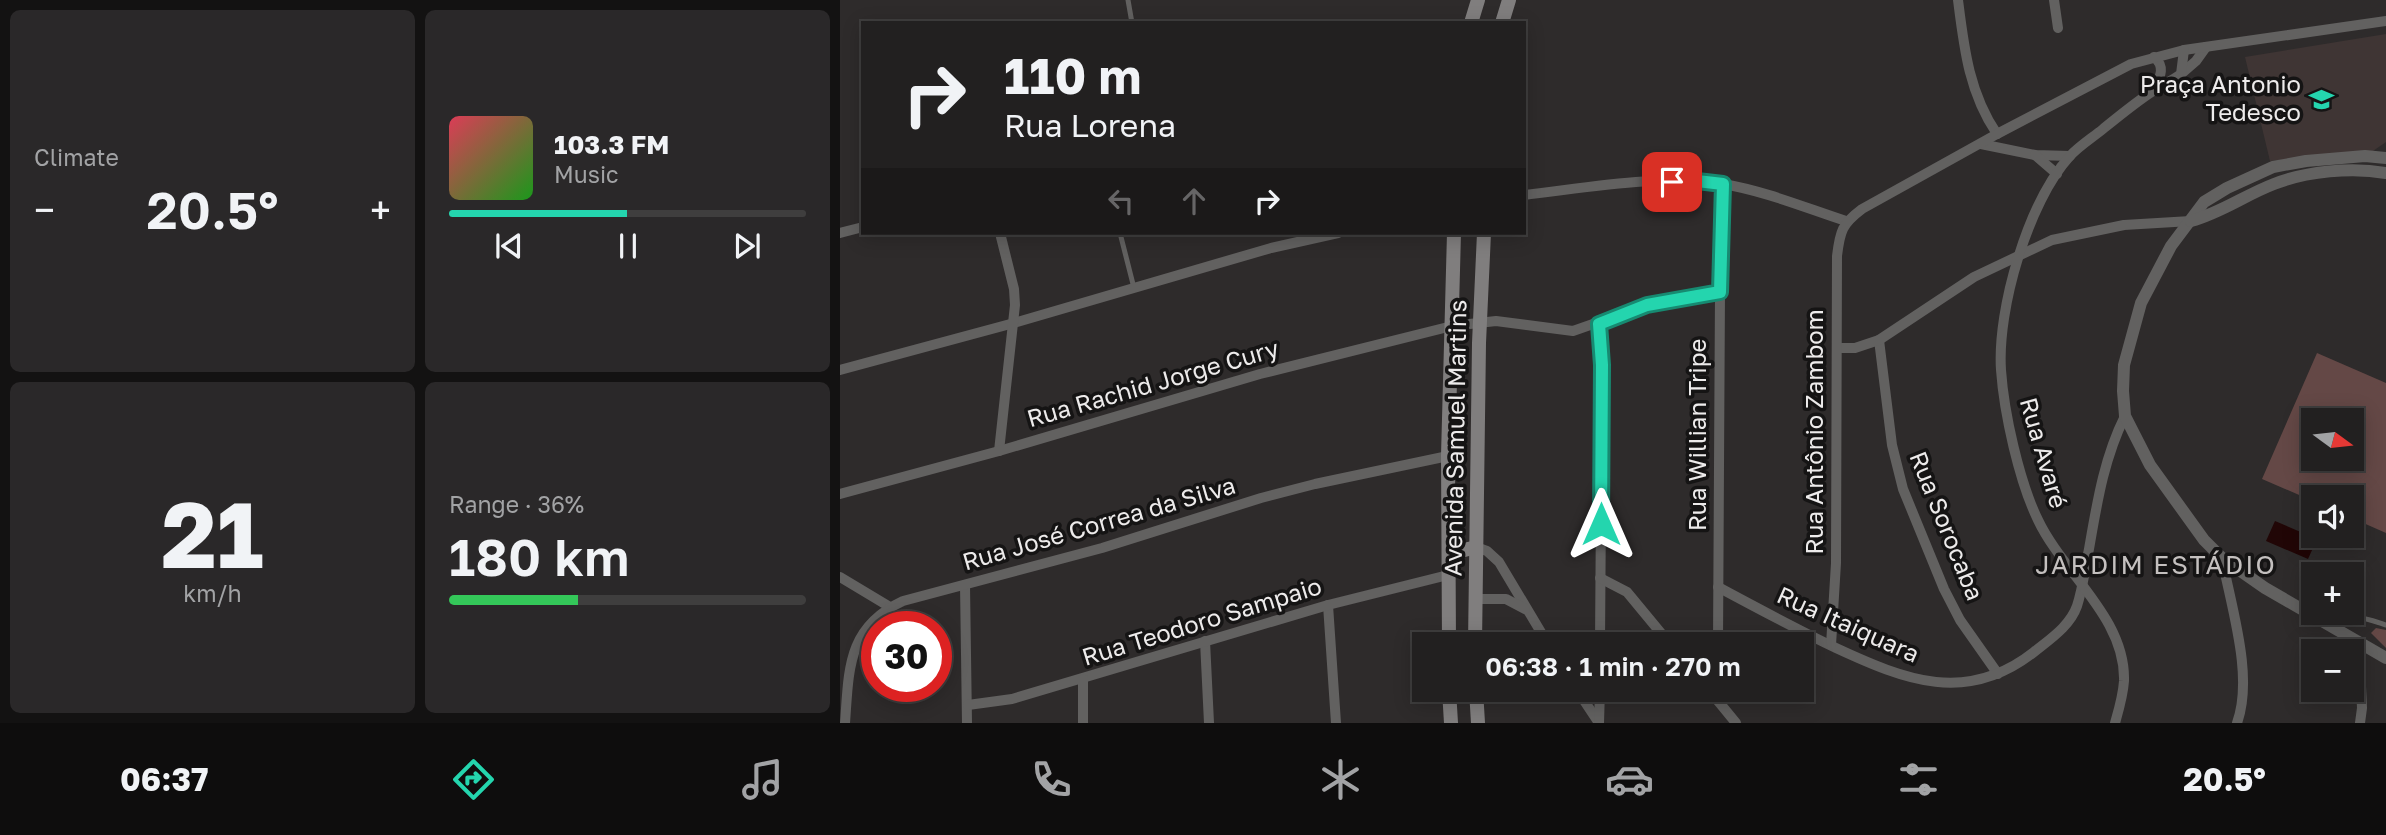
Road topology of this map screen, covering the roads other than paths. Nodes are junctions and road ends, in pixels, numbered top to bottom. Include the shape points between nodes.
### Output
1 (1128, 0) edge
2 (1478, 0) edge
3 (1509, 0) edge
4 (1958, 0) edge
5 (2054, 0) edge
6 (1132, 21) edge
7 (1473, 21) edge
8 (1503, 21) edge
9 (2386, 21) edge
10 (2058, 28) dead end
11 (2206, 47) junction
12 (2185, 50) junction
13 (2154, 57) junction
14 (2181, 74) junction
15 (2154, 90) junction
16 (1997, 134) junction
17 (1981, 144) junction
18 (2035, 155) junction
19 (2070, 156) junction
20 (2386, 157) edge
21 (2383, 173) edge
22 (2057, 174) junction
23 (1723, 184) junction
24 (1526, 195) edge
25 (1846, 221) junction
26 (2191, 221) junction
27 (861, 228) edge
28 (840, 233) edge
29 (1000, 235) edge
30 (1121, 235) edge
31 (1329, 235) edge
32 (1454, 235) edge
33 (1484, 235) edge
34 (2019, 255) junction
35 (1134, 288) junction
36 (1720, 292) junction
37 (1480, 322) junction
38 (1014, 323) junction
39 (1599, 324) junction
40 (1452, 326) junction
41 (1879, 340) junction
42 (1837, 348) junction
43 (840, 370) edge
44 (2125, 416) junction
45 (999, 451) junction
46 (1448, 456) junction
47 (840, 494) edge
48 (1476, 547) junction
49 (1449, 554) junction
50 (2222, 558) junction
51 (1448, 575) junction
52 (840, 576) edge
53 (1600, 578) junction
54 (965, 585) junction
55 (2082, 585) junction
56 (1718, 587) junction
57 (1475, 599) junction
58 (1448, 600) junction
59 (1328, 606) junction
60 (890, 607) junction
61 (1527, 610) junction
62 (2301, 610) edge
63 (2364, 618) edge
64 (2326, 625) edge
65 (2386, 625) edge
66 (1449, 632) edge
67 (1475, 632) edge
68 (1541, 632) edge
69 (1600, 632) edge
70 (1660, 632) edge
71 (1718, 632) edge
72 (2350, 639) edge
73 (1205, 641) junction
74 (1831, 645) junction
75 (2364, 647) edge
76 (2386, 658) edge
77 (1998, 674) junction
78 (1083, 679) junction
79 (1450, 702) edge
80 (1477, 702) edge
81 (1585, 702) edge
82 (1600, 702) edge
83 (1723, 702) edge
84 (2362, 702) edge
85 (968, 705) junction
86 (845, 723) edge
87 (967, 723) edge
88 (1083, 723) edge
89 (1209, 723) edge
90 (1336, 723) edge
91 (1451, 723) edge
92 (1478, 723) edge
93 (1599, 723) edge
94 (1737, 723) edge
95 (2115, 723) edge
96 (2237, 723) edge
97 (2360, 723) edge

1 - 6 lane
2 - 7 main road
3 - 8 main road
4 - 16 street via 1970,81
5 - 10 street
9 - 11 street
11 - 12 street
11 - 14 street, Rua Avaré
12 - 13 street
12 - 14 street
13 - 15 street via 2161,67
13 - 16 street via 2131,64
14 - 15 street, Rua Avaré
15 - 19 street, Rua Avaré
16 - 17 street
17 - 18 street
17 - 25 street
18 - 19 street
18 - 22 street
19 - 22 street, Rua Avaré
20 - 21 street
20 - 26 street via 2273,167 2204,202
21 - 26 street via 2361,170 2305,175
22 - 34 street, Rua Avaré via 2037,207
23 - 24 street via 1623,184
23 - 25 street
23 - 36 street, Rua Willian Tripe
25 - 42 street, Rua Antônio Zambom via 1837,256
26 - 34 street via 2124,225 2052,240
26 - 44 street via 2171,246 2141,303 2124,365
27 - 28 street
29 - 38 street via 1014,289
30 - 35 lane
31 - 35 street
32 - 40 main road, Avenida Samuel Martins
33 - 37 main road, Avenida Samuel Martins
34 - 41 street via 1974,277
34 - 55 street, Rua Avaré via 2003,338 2005,397 2038,519
35 - 38 street
36 - 39 street, Rua Rachid Jorge Cury via 1647,305
36 - 56 street, Rua Willian Tripe
37 - 39 street, Rua Rachid Jorge Cury via 1564,331
37 - 40 street, Rua Rachid Jorge Cury
37 - 48 main road, Avenida Samuel Martins
38 - 43 street
38 - 45 street
39 - 53 street
40 - 45 street, Rua Rachid Jorge Cury via 1260,374
40 - 46 main road, Avenida Samuel Martins
41 - 42 street
41 - 77 street, Rua Sorocaba via 1892,445 1903,489 1944,589
42 - 74 street, Rua Antônio Zambom
44 - 50 street via 2150,465
44 - 55 street, Rua Itaiquara via 2102,477
45 - 47 street, Rua Rachid Jorge Cury
46 - 49 main road, Avenida Samuel Martins
46 - 54 street, Rua José Correa da Silva via 1261,498
48 - 49 main road
48 - 57 main road, Avenida Samuel Martins
48 - 61 street via 1499,562
49 - 51 main road, Avenida Samuel Martins
50 - 62 street
50 - 96 street via 2243,677
51 - 58 main road, Avenida Samuel Martins
51 - 59 street, Rua Teodoro Sampaio
52 - 60 street
53 - 69 street
53 - 70 street via 1627,592
54 - 60 street, Rua José Correa da Silva
54 - 85 street
55 - 77 street, Rua Itaiquara via 2076,608 2059,632
55 - 95 street, Rua Avaré via 2110,626 2120,654 2124,679
56 - 71 street, Rua Willian Tripe
56 - 74 street, Rua Itaiquara
57 - 58 main road
57 - 61 street via 1506,598
57 - 67 main road, Avenida Samuel Martins
58 - 66 main road, Avenida Samuel Martins
59 - 73 street, Rua Teodoro Sampaio
59 - 90 street
60 - 86 street, Rua José Correa da Silva via 858,641 850,668
61 - 68 street
63 - 65 lane
64 - 72 street
73 - 78 street, Rua Teodoro Sampaio
73 - 89 street
74 - 77 street, Rua Itaiquara via 1879,668 1926,681 1959,683
75 - 76 street
78 - 85 street, Rua Teodoro Sampaio via 1012,699
78 - 88 street
79 - 91 main road
80 - 92 main road
81 - 93 street
82 - 93 street
83 - 94 street
84 - 97 street
85 - 87 street

